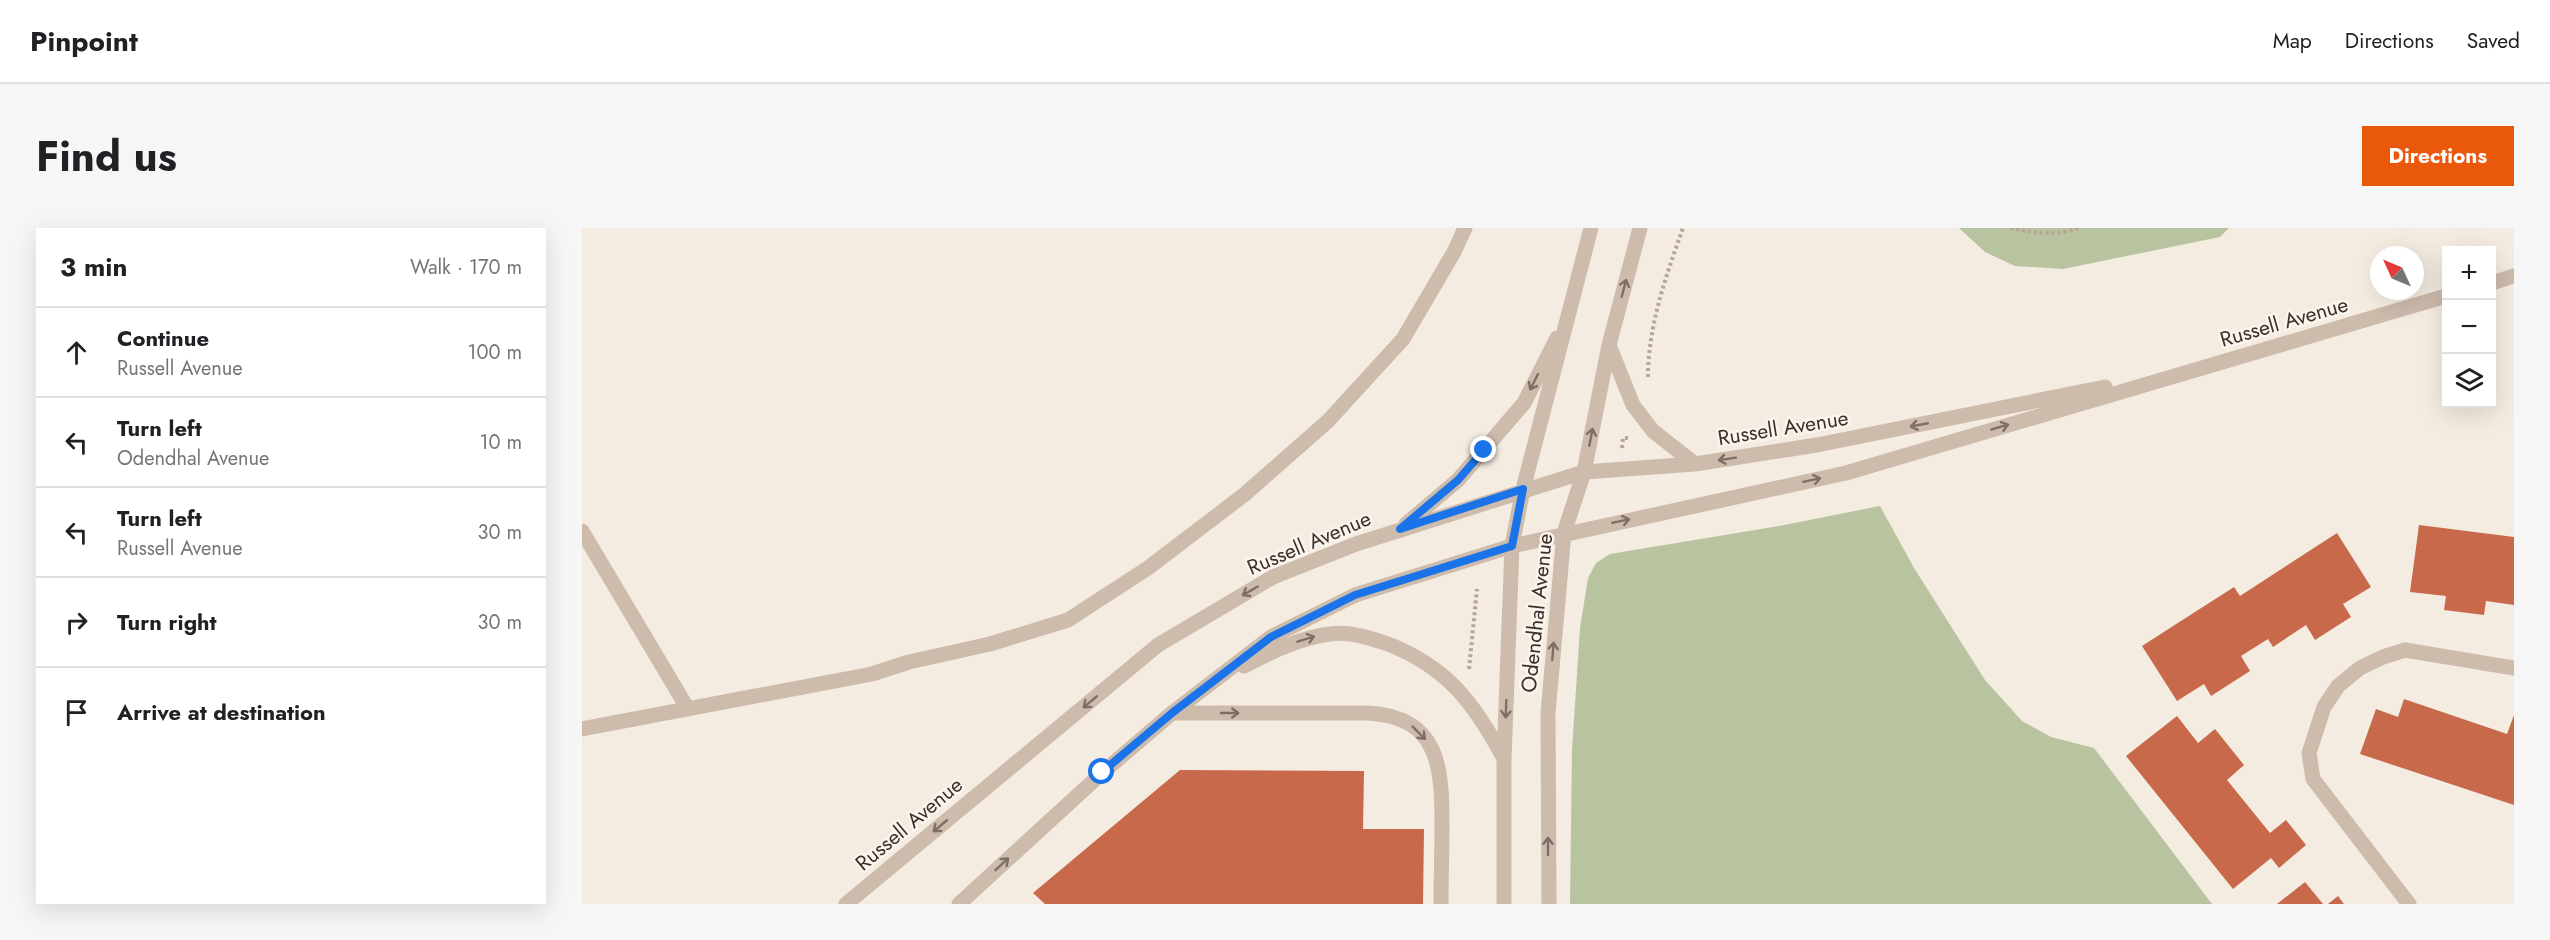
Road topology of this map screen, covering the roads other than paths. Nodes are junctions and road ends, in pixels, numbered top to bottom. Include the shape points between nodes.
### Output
1 (1465, 228) edge
2 (1591, 228) edge
3 (1640, 228) edge
4 (2514, 276) edge
5 (2496, 282) edge
6 (2442, 297) edge
7 (1570, 311) junction
8 (1609, 345) junction
9 (2202, 367) junction
10 (1695, 464) junction
11 (1584, 472) junction
12 (1523, 489) junction
13 (1400, 529) junction
14 (582, 531) edge
15 (1564, 533) junction
16 (1512, 546) junction
17 (2514, 668) edge
18 (1214, 681) junction
19 (688, 709) junction
20 (1172, 713) junction
21 (582, 729) edge
22 (1504, 759) junction
23 (846, 904) edge
24 (959, 904) edge
25 (1441, 904) edge
26 (1504, 904) edge
27 (1549, 904) edge
28 (2409, 904) edge

1 - 19 street via 1402,339 1328,421 1199,530 1068,620 872,674
2 - 7 street, Odendhal Avenue
8 -> 3 street, Odendhal Avenue
4 - 5 street
6 - 9 street, Russell Avenue
7 - 12 street, Odendhal Avenue
7 -> 13 street via 1524,403 1458,480
8 - 10 street via 1633,405 1653,430
11 -> 8 street, Odendhal Avenue
9 -> 10 street, Russell Avenue via 1817,445
15 -> 9 street, Russell Avenue via 1846,473
10 - 11 street, Russell Avenue
11 - 12 street, Russell Avenue
11 - 15 street, Odendhal Avenue
12 - 13 street, Russell Avenue
12 - 16 street, Odendhal Avenue
13 -> 23 street, Russell Avenue via 1273,577 1158,645
14 - 19 street
15 - 16 street, Russell Avenue
27 -> 15 street, Odendhal Avenue via 1548,713
16 - 18 street, Russell Avenue via 1355,595 1271,637
16 -> 22 street, Odendhal Avenue
17 - 28 street via 2405,650 2360,668 2338,686 2324,707 2309,753 2313,779
18 - 20 street, Russell Avenue
18 -> 22 street via 1306,638 1332,633 1367,638 1404,650 1446,677 1486,724
19 - 21 street
24 -> 20 street, Russell Avenue
20 -> 25 street via 1368,713 1407,723 1430,745 1439,764
22 - 26 street, Odendhal Avenue

